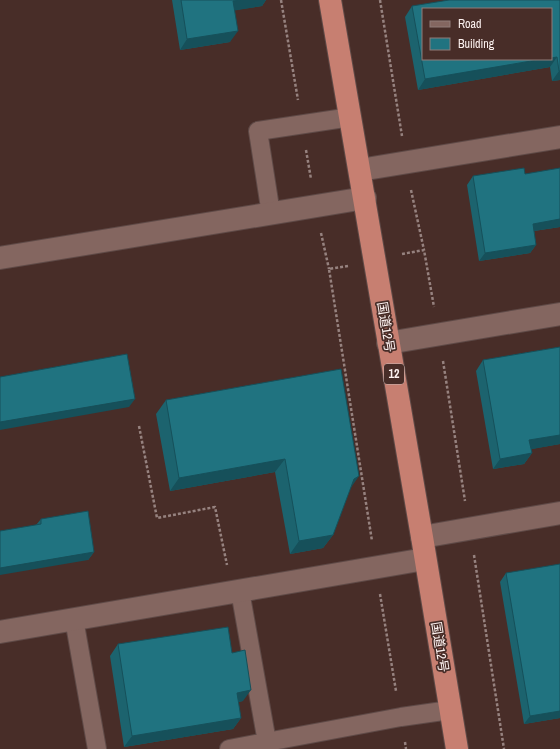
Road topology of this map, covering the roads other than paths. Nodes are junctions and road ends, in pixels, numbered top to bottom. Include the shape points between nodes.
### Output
1 (330, 0) edge
2 (351, 117) junction
3 (560, 137) edge
4 (360, 170) junction
5 (365, 198) junction
6 (271, 214) junction
7 (0, 258) edge
8 (560, 314) edge
9 (388, 343) junction
10 (560, 513) edge
11 (422, 537) junction
12 (425, 559) junction
13 (236, 592) junction
14 (74, 620) junction
15 (0, 632) edge
16 (450, 710) junction
17 (267, 742) junction
18 (97, 749) edge
19 (229, 749) edge
20 (457, 749) edge

1 - 2 highway, 国道12号 / 12
2 - 4 highway, 国道12号 / 12
2 - 6 lane via 258,131
3 - 4 street
4 - 5 highway, 国道12号 / 12
5 - 6 street
5 - 9 highway, 国道12号 / 12
6 - 7 street
8 - 9 street
9 - 11 highway, 国道12号 / 12
10 - 11 street
11 - 12 highway, 国道12号 / 12
12 - 13 street
12 - 16 highway, 国道12号 / 12
13 - 14 street
13 - 17 lane
14 - 15 street
14 - 18 lane
16 - 17 lane
16 - 20 highway, 国道12号 / 12
17 - 19 lane

